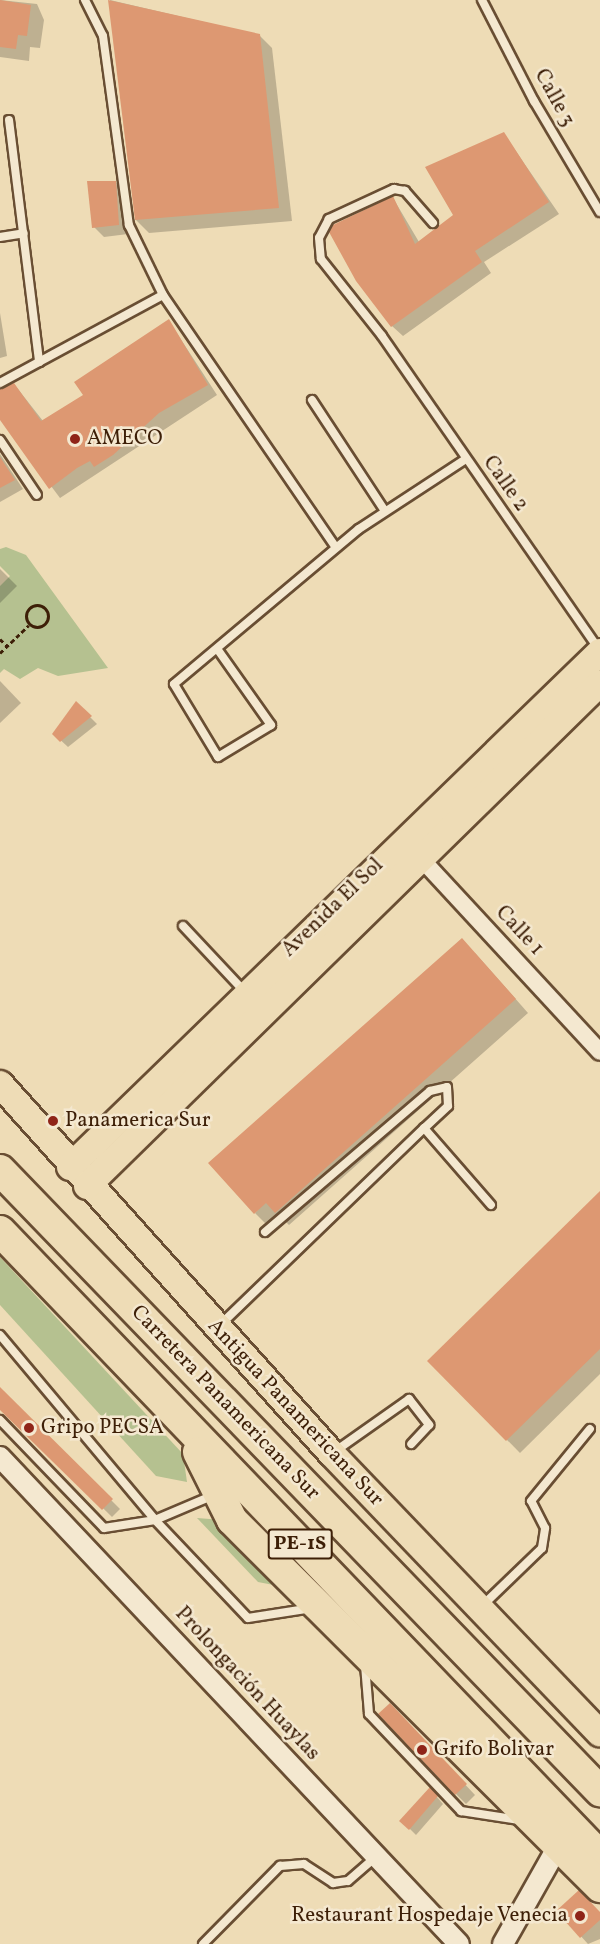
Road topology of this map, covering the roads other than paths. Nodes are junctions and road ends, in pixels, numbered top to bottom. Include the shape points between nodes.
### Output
1 (85, 0) edge
2 (482, 0) edge
3 (9, 120) dead end
4 (600, 212) edge
5 (433, 223) dead end
6 (24, 233) junction
7 (0, 237) edge
8 (163, 295) junction
9 (39, 362) junction
10 (0, 383) edge
11 (312, 400) dead end
12 (0, 440) edge
13 (466, 459) junction
14 (37, 495) dead end
15 (385, 511) junction
16 (336, 548) junction
17 (218, 650) junction
18 (600, 652) edge
19 (600, 683) edge
20 (413, 849) junction
21 (183, 926) dead end
22 (246, 993) junction
23 (600, 1052) edge
24 (0, 1084) edge
25 (424, 1128) junction
26 (70, 1167) junction
27 (0, 1170) edge
28 (87, 1186) junction
29 (491, 1205) dead end
30 (0, 1231) edge
31 (265, 1232) dead end
32 (217, 1328) junction
33 (0, 1335) edge
34 (0, 1420) edge
35 (183, 1422) junction
36 (590, 1428) dead end
37 (411, 1444) dead end
38 (332, 1454) junction
39 (0, 1457) edge
40 (219, 1493) junction
41 (155, 1520) junction
42 (318, 1606) junction
43 (480, 1609) junction
44 (364, 1653) junction
45 (600, 1733) edge
46 (600, 1791) edge
47 (531, 1822) junction
48 (557, 1848) junction
49 (600, 1856) edge
50 (377, 1857) junction
51 (600, 1887) edge
52 (203, 1944) edge
53 (459, 1944) edge
54 (503, 1944) edge

1 - 8 lane via 103,36 129,225
2 - 4 lane, Calle 3 via 534,101
3 - 6 lane
5 - 13 lane, Calle 2 via 405,191 393,189 329,219 321,228 321,259 382,336
6 - 7 lane
6 - 9 lane
8 - 9 lane
8 - 16 lane
9 - 10 lane
11 - 15 lane
12 - 14 lane
13 - 15 lane
13 - 18 lane, Calle 2
15 - 16 lane
16 - 17 lane via 225,636
17 - 17 lane via 174,684 218,758 272,725
18 - 20 main road, Avenida El Sol
19 - 20 main road, Avenida El Sol
20 - 22 main road, Avenida El Sol
20 - 23 street, Calle 1
20 - 28 main road, Avenida El Sol
21 - 22 lane
22 - 26 main road, Avenida El Sol
24 - 26 main road, Antigua Panamericana Sur
25 - 29 lane
25 - 31 lane via 448,1106 447,1087 430,1091
25 - 32 lane
26 - 28 main road, Antigua Panamericana Sur
27 - 46 highway, Carretera Panamericana Sur / PE-1S
28 - 32 main road, Antigua Panamericana Sur
30 - 35 highway, Carretera Panamericana Sur / PE-1S
32 - 38 main road, Antigua Panamericana Sur
33 - 41 lane
34 - 41 lane via 104,1528
35 - 40 highway
35 - 49 highway, Carretera Panamericana Sur / PE-1S
36 - 43 lane via 531,1501 545,1528 542,1548
37 - 38 lane via 429,1425 409,1399
38 - 43 main road, Antigua Panamericana Sur
39 - 50 street, Prolongación Huaylas
40 - 41 lane
40 - 42 highway via 232,1520
41 - 42 lane via 248,1618
42 - 44 highway
43 - 45 main road, Antigua Panamericana Sur
44 - 47 highway
44 - 47 lane via 369,1714 461,1811
47 - 48 highway
48 - 51 highway
48 - 54 street
50 - 52 lane via 348,1881 333,1884 304,1864 280,1866
50 - 53 street, Prolongación Huaylas

